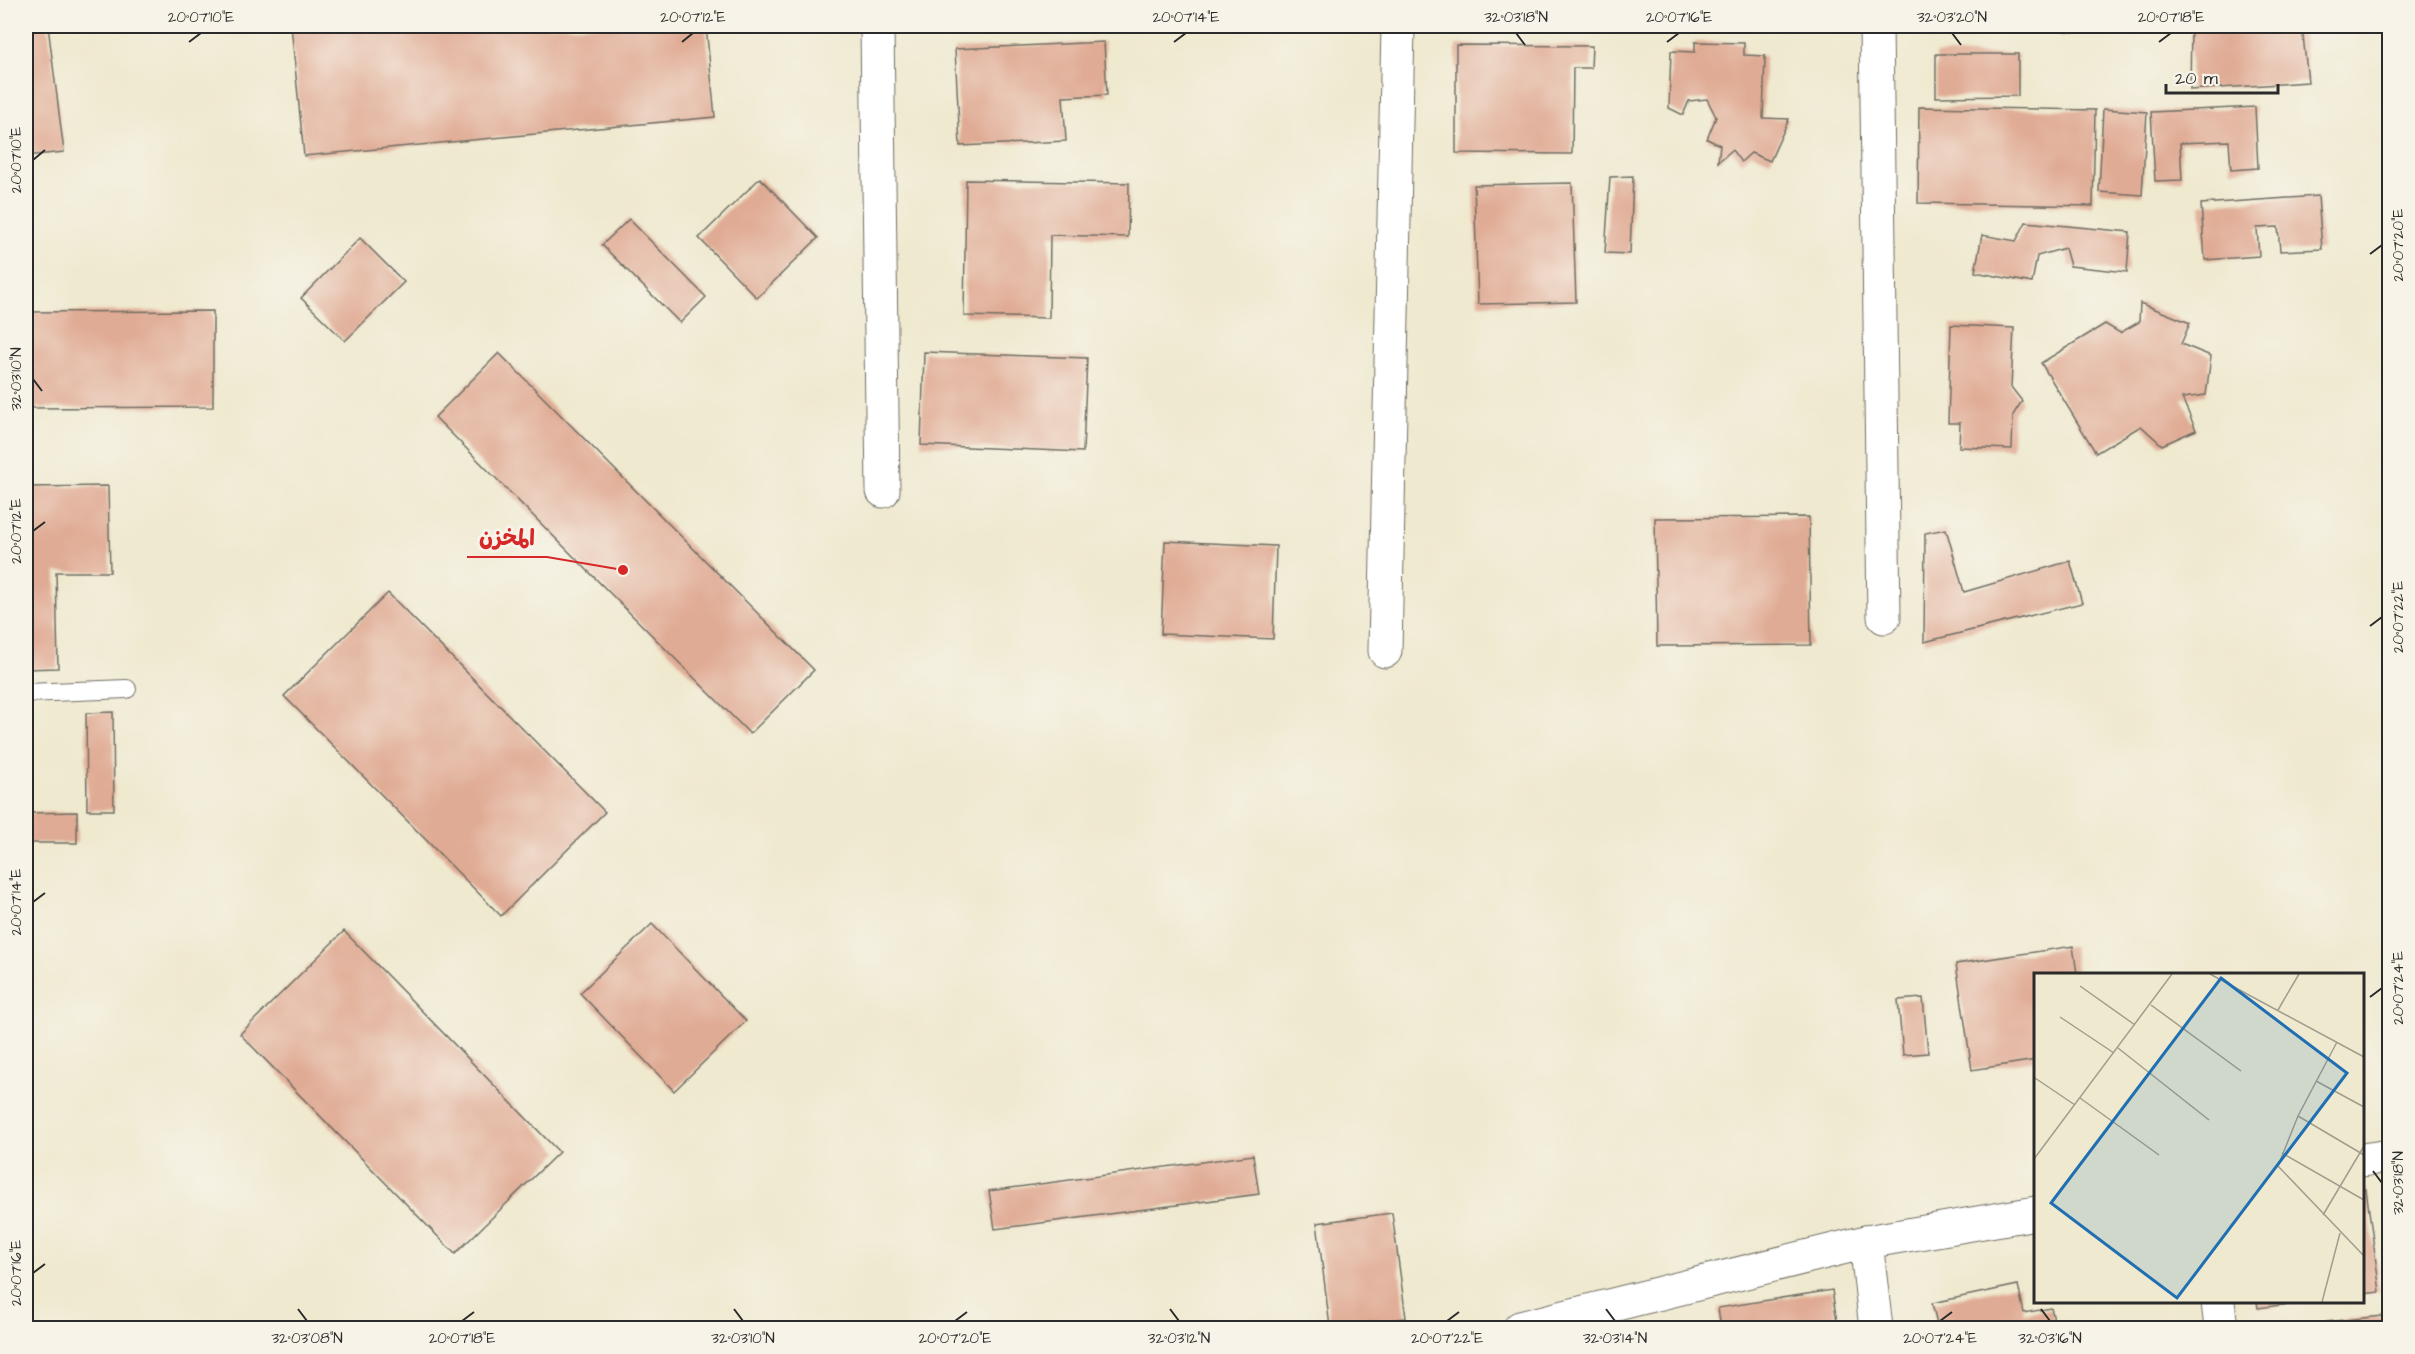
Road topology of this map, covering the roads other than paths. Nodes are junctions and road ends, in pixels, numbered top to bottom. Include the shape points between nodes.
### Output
1 (877, 26) edge
2 (1398, 26) edge
3 (1876, 26) edge
4 (883, 491) dead end
5 (1884, 617) dead end
6 (1385, 651) dead end
7 (127, 688) dead end
8 (26, 693) edge
9 (2390, 1156) edge
10 (2364, 1160) edge
11 (2034, 1213) edge
12 (1866, 1242) junction
13 (2218, 1303) edge
14 (1530, 1327) edge
15 (1876, 1329) edge
16 (2221, 1329) edge

1 - 4 street
2 - 6 street
3 - 5 street
7 - 8 lane
9 - 10 street
11 - 12 street
12 - 14 street
12 - 15 street
13 - 16 street

